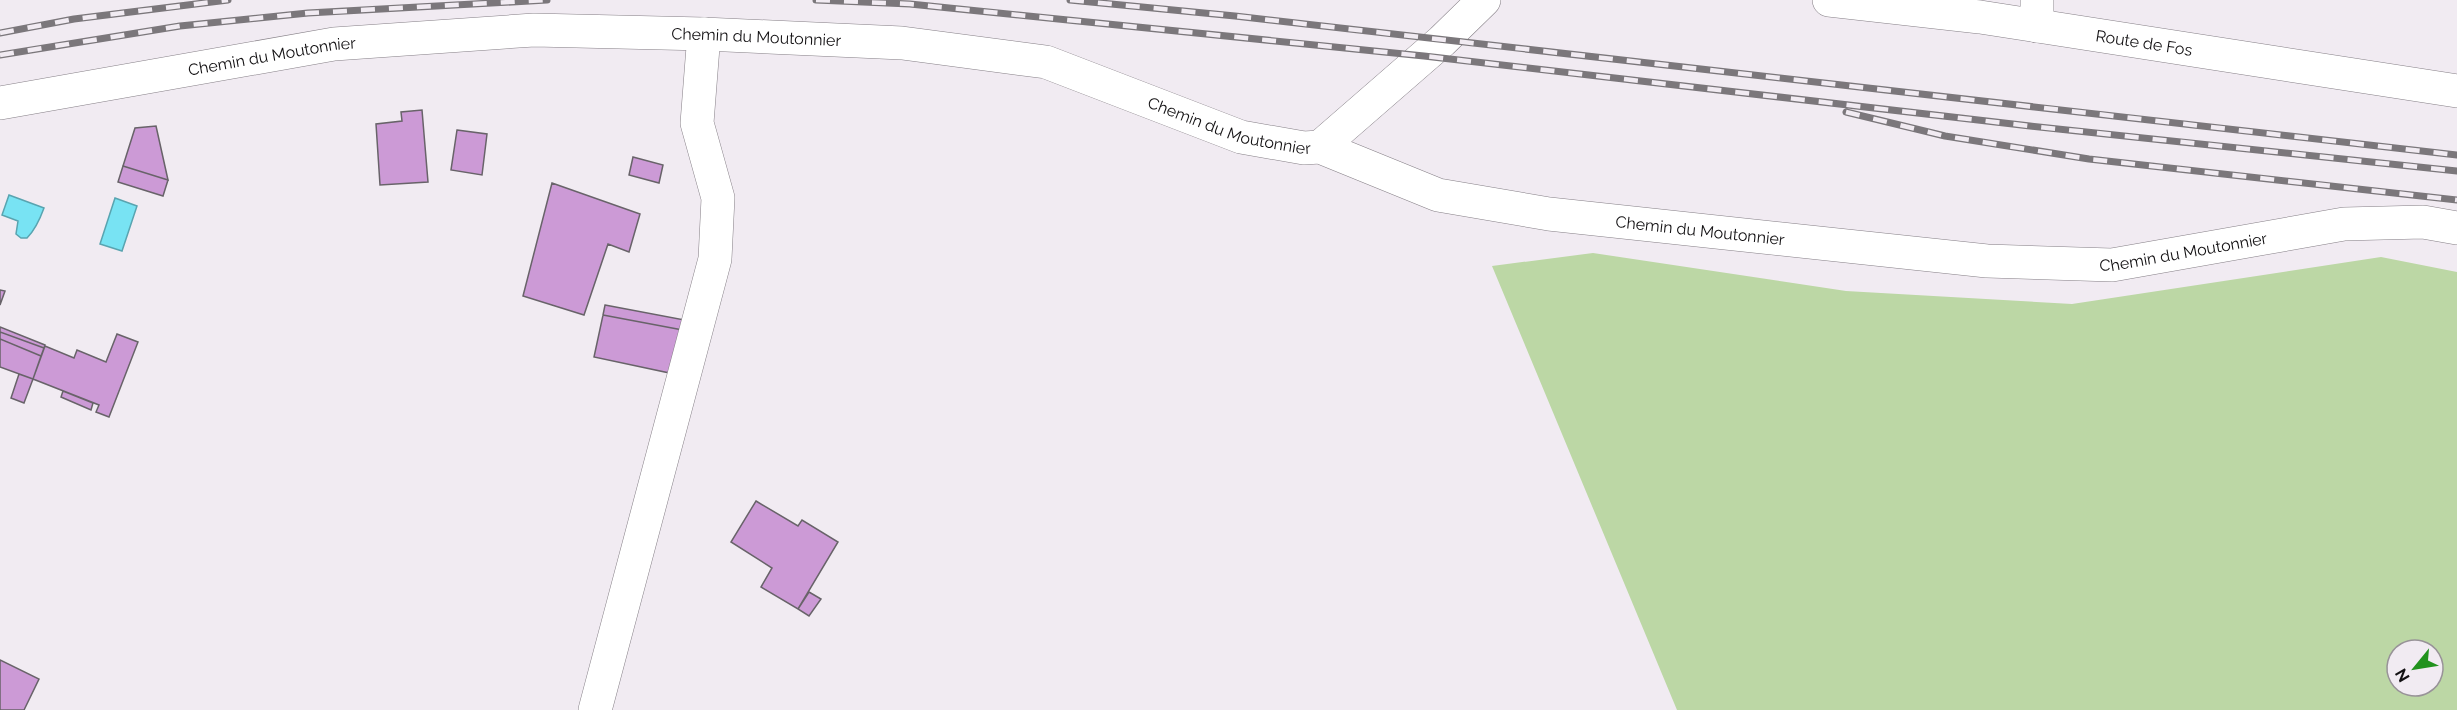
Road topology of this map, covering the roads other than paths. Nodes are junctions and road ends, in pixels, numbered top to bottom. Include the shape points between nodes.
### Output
1 (1484, 0) edge
2 (1829, 0) edge
3 (2037, 13) edge
4 (704, 34) junction
5 (2450, 85) edge
6 (0, 103) edge
7 (1320, 147) junction
8 (2457, 228) edge
9 (595, 710) edge

1 - 7 street
2 - 3 street, Route de Fos via 1980,17
3 - 5 street, Route de Fos
4 - 6 street, Chemin du Moutonnier via 534,30 334,44
4 - 7 street, Chemin du Moutonnier via 902,43 1046,62 1241,137
4 - 9 street via 697,123 718,198 715,259
7 - 8 street, Chemin du Moutonnier via 1449,197 1549,214 1988,261 2112,265 2344,224 2423,222

